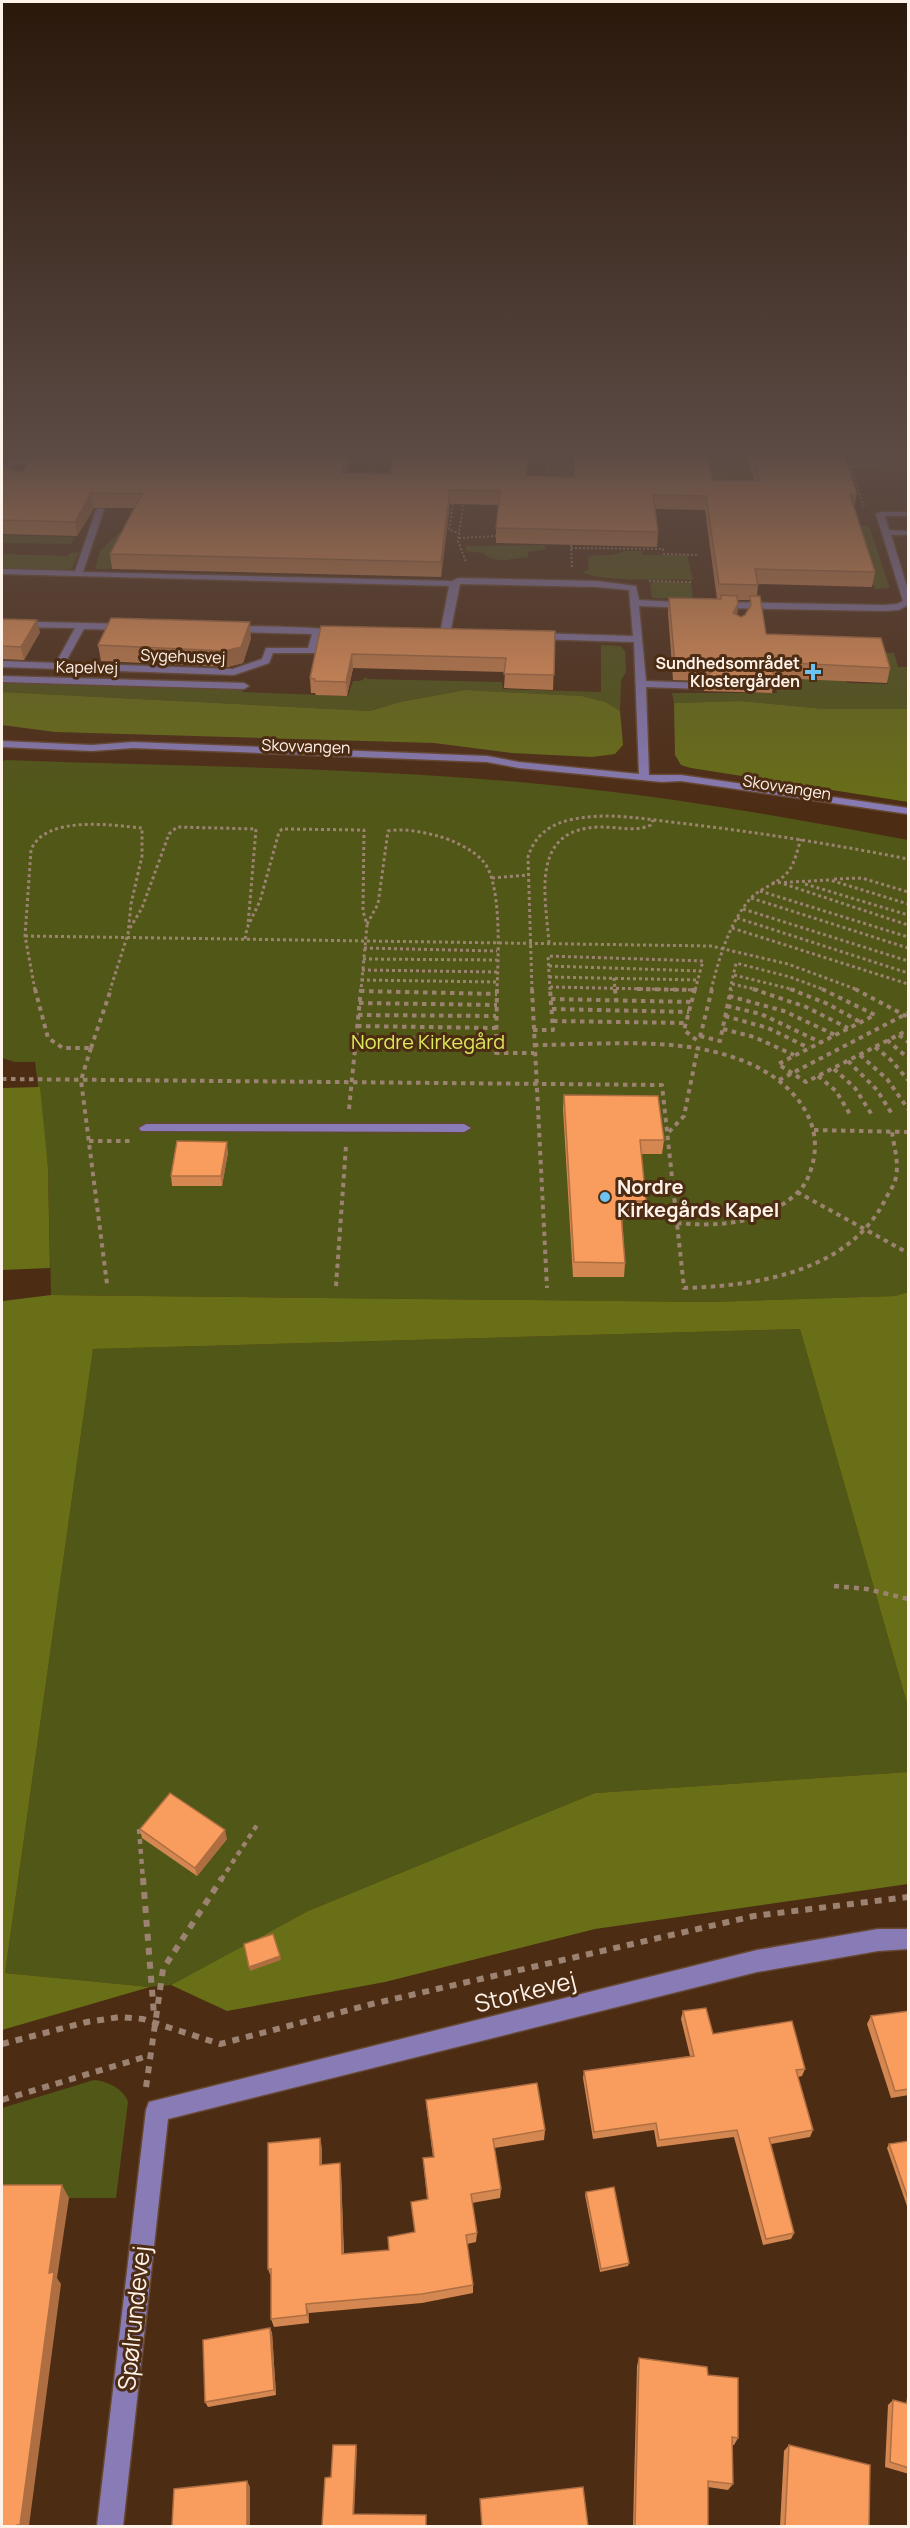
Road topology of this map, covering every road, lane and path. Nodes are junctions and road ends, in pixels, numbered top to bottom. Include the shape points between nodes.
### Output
1 (152, 576) edge
2 (466, 576) edge
3 (900, 576) edge
4 (466, 581) junction
5 (693, 582) dead end
6 (454, 584) junction
7 (633, 588) junction
8 (635, 603) junction
9 (741, 606) junction
10 (743, 619) edge
11 (2, 624) edge
12 (81, 626) junction
13 (131, 627) edge
14 (217, 629) edge
15 (317, 631) junction
16 (354, 632) edge
17 (445, 634) edge
18 (528, 636) edge
19 (636, 639) junction
20 (2, 664) edge
21 (59, 666) junction
22 (2, 679) edge
23 (642, 684) junction
24 (244, 686) dead end
25 (704, 686) edge
26 (2, 744) edge
27 (645, 777) junction
28 (662, 779) junction
29 (909, 811) edge
30 (653, 820) junction
31 (909, 820) edge
32 (801, 839) junction
33 (909, 859) edge
34 (528, 875) junction
35 (492, 878) junction
36 (830, 880) junction
37 (771, 883) junction
38 (801, 883) junction
39 (784, 884) junction
40 (759, 891) junction
41 (909, 892) edge
42 (751, 898) junction
43 (909, 904) edge
44 (743, 909) junction
45 (909, 915) edge
46 (737, 918) junction
47 (367, 925) junction
48 (909, 925) edge
49 (247, 928) junction
50 (732, 928) junction
51 (129, 931) junction
52 (25, 936) junction
53 (909, 937) edge
54 (127, 938) junction
55 (245, 939) junction
56 (365, 940) junction
57 (498, 942) junction
58 (530, 943) junction
59 (549, 943) junction
60 (364, 948) dead end
61 (722, 948) junction
62 (909, 948) edge
63 (497, 951) junction
64 (363, 959) dead end
65 (497, 960) junction
66 (909, 960) edge
67 (549, 966) junction
68 (362, 969) dead end
69 (701, 971) junction
70 (497, 972) junction
71 (909, 973) edge
72 (734, 975) junction
73 (549, 977) junction
74 (614, 978) junction
75 (361, 980) dead end
76 (698, 980) junction
77 (497, 982) junction
78 (732, 984) junction
79 (909, 984) edge
80 (550, 987) junction
81 (615, 988) junction
82 (695, 990) junction
83 (360, 991) dead end
84 (497, 994) junction
85 (729, 996) junction
86 (551, 999) junction
87 (616, 1000) junction
88 (692, 1002) junction
89 (359, 1003) dead end
90 (497, 1005) junction
91 (727, 1006) junction
92 (552, 1009) junction
93 (689, 1012) junction
94 (906, 1014) edge
95 (358, 1015) dead end
96 (496, 1016) junction
97 (725, 1016) junction
98 (909, 1017) edge
99 (553, 1021) junction
100 (861, 1022) junction
101 (686, 1023) junction
102 (357, 1026) dead end
103 (496, 1028) junction
104 (849, 1028) junction
105 (722, 1029) junction
106 (533, 1030) junction
107 (909, 1030) edge
108 (835, 1035) junction
109 (899, 1035) junction
110 (700, 1036) junction
111 (356, 1038) dead end
112 (496, 1039) junction
113 (887, 1040) junction
114 (699, 1042) junction
115 (821, 1042) junction
116 (909, 1042) edge
117 (534, 1045) junction
118 (875, 1047) junction
119 (92, 1048) junction
120 (809, 1048) junction
121 (697, 1049) junction
122 (534, 1053) junction
123 (860, 1054) junction
124 (795, 1055) junction
125 (909, 1058) edge
126 (848, 1061) junction
127 (833, 1068) junction
128 (790, 1074) junction
129 (818, 1076) junction
130 (2, 1079) edge
131 (81, 1080) junction
132 (779, 1080) junction
133 (909, 1080) edge
134 (535, 1083) junction
135 (909, 1109) edge
136 (892, 1114) dead end
137 (872, 1115) dead end
138 (851, 1116) dead end
139 (146, 1128) joint
140 (464, 1128) dead end
141 (814, 1130) junction
142 (669, 1132) junction
143 (892, 1132) junction
144 (909, 1132) edge
145 (89, 1141) junction
146 (797, 1192) junction
147 (677, 1223) junction
148 (864, 1230) junction
149 (909, 1253) edge
150 (107, 1284) dead end
151 (547, 1288) dead end
152 (834, 1586) dead end
153 (909, 1599) edge
154 (259, 1822) dead end
155 (139, 1829) edge
156 (909, 1897) edge
157 (909, 1939) edge
158 (155, 2022) junction
159 (2, 2044) edge
160 (151, 2055) junction
161 (2, 2100) edge
162 (157, 2110) junction
163 (110, 2526) edge

1 - 6 street
2 - 4 path
3 - 9 street via 908,600 884,608
4 - 6 street
4 - 7 street
5 - 7 path via 646,581
6 - 17 street
7 - 8 street
8 - 9 street
8 - 19 street
9 - 10 street
11 - 12 street, Sygehusvej
12 - 13 street, Sygehusvej
12 - 21 street
14 - 15 street, Sygehusvej
15 - 16 street, Sygehusvej
15 - 21 street, Sygehusvej via 312,651 269,650 266,661 234,672
18 - 19 street
19 - 23 street
20 - 21 street, Sygehusvej
22 - 24 street, Kapelvej
23 - 25 street
23 - 27 street
26 - 27 street, Skovvangen via 92,748 128,755 488,769 519,765
27 - 28 street, Skovvangen
28 - 29 street, Skovvangen via 681,778
28 - 31 street, Skovvangen via 678,786
30 - 32 path
30 - 34 path via 606,816 557,824 534,841 529,852
30 - 59 path via 643,829 577,829 555,842 545,872
32 - 33 path
32 - 37 path via 786,874
34 - 35 path
34 - 58 path
35 - 47 path via 482,859 450,839 422,832 388,831 378,904
35 - 57 path
36 - 38 path
36 - 41 path via 862,878
36 - 43 path
37 - 39 path
37 - 40 path
38 - 39 path
38 - 45 path
39 - 48 path
40 - 42 path
40 - 53 path
42 - 44 path
42 - 62 path
44 - 46 path
44 - 66 path
46 - 50 path
46 - 71 path
47 - 49 path via 363,911 363,830 282,829 260,901
47 - 56 path
49 - 51 path via 256,829 177,827 169,834 142,908
49 - 55 path
50 - 61 path
50 - 79 path
51 - 52 path via 130,905 143,845 142,828 66,827 35,839 30,850
51 - 54 path
52 - 54 path
52 - 119 path via 48,1038 63,1048
54 - 55 path
54 - 119 path
55 - 56 path
56 - 57 path
57 - 58 path
57 - 63 path
58 - 59 path
58 - 106 path
59 - 61 path
60 - 63 path
61 - 94 path via 835,980
61 - 110 path
63 - 65 path
64 - 65 path
65 - 70 path
67 - 69 path
67 - 69 path via 548,956 664,957 703,961
67 - 73 path
68 - 70 path
69 - 76 path
70 - 77 path
72 - 78 path
72 - 100 path via 806,993
72 - 100 path via 736,963 793,978 875,1015
73 - 74 path
73 - 80 path
74 - 76 path
74 - 81 path
75 - 77 path
76 - 82 path
77 - 84 path
78 - 85 path
78 - 104 path via 792,1000
80 - 81 path
80 - 86 path
81 - 82 path
81 - 87 path
82 - 88 path
83 - 84 path
84 - 90 path
85 - 91 path
85 - 108 path via 804,1018
86 - 87 path
86 - 92 path
87 - 88 path
88 - 93 path
89 - 90 path
90 - 96 path
91 - 97 path
91 - 115 path via 762,1014
92 - 93 path
92 - 99 path
93 - 101 path
94 - 98 path
94 - 128 path
95 - 96 path
96 - 103 path
97 - 105 path
97 - 120 path via 768,1028
99 - 101 path
99 - 106 path via 553,1030
100 - 104 path
101 - 114 path via 684,1030
102 - 103 path
103 - 112 path
104 - 108 path
105 - 110 path via 720,1041
105 - 124 path via 754,1037
106 - 117 path
107 - 109 path
108 - 115 path
109 - 113 path
109 - 116 path
110 - 114 path
111 - 112 path
112 - 122 path via 496,1053
113 - 118 path
113 - 125 path
114 - 121 path
115 - 120 path
117 - 121 path
117 - 122 path
118 - 123 path
118 - 133 path
119 - 131 path
120 - 124 path
121 - 132 path via 747,1062
121 - 142 path via 684,1116
122 - 134 path
123 - 126 path
123 - 135 path via 889,1079
124 - 128 path via 778,1064
126 - 127 path
126 - 136 path via 877,1090
127 - 129 path
127 - 137 path via 855,1088
128 - 129 path via 806,1082
128 - 132 path
129 - 138 path via 836,1091
130 - 131 path
131 - 134 path
131 - 145 path
132 - 141 path via 803,1103
134 - 142 path via 662,1085
134 - 151 path
139 - 140 street
139 - 145 path via 148,1141
141 - 143 path
141 - 146 path via 814,1163
142 - 147 path
143 - 144 path
143 - 148 path via 896,1180
145 - 150 path
146 - 147 path via 784,1203 738,1223
146 - 148 path
147 - 148 path via 684,1288 734,1287 765,1281 826,1257
148 - 149 path
152 - 153 path
154 - 158 path via 163,1969
155 - 158 path
156 - 158 path via 754,1916 372,2004 220,2044
157 - 162 street, Storkevej via 878,1940 757,1961
158 - 159 path via 130,2016 110,2018
158 - 160 path
160 - 161 path
160 - 162 path via 145,2096
162 - 163 street, Spølrundevej

